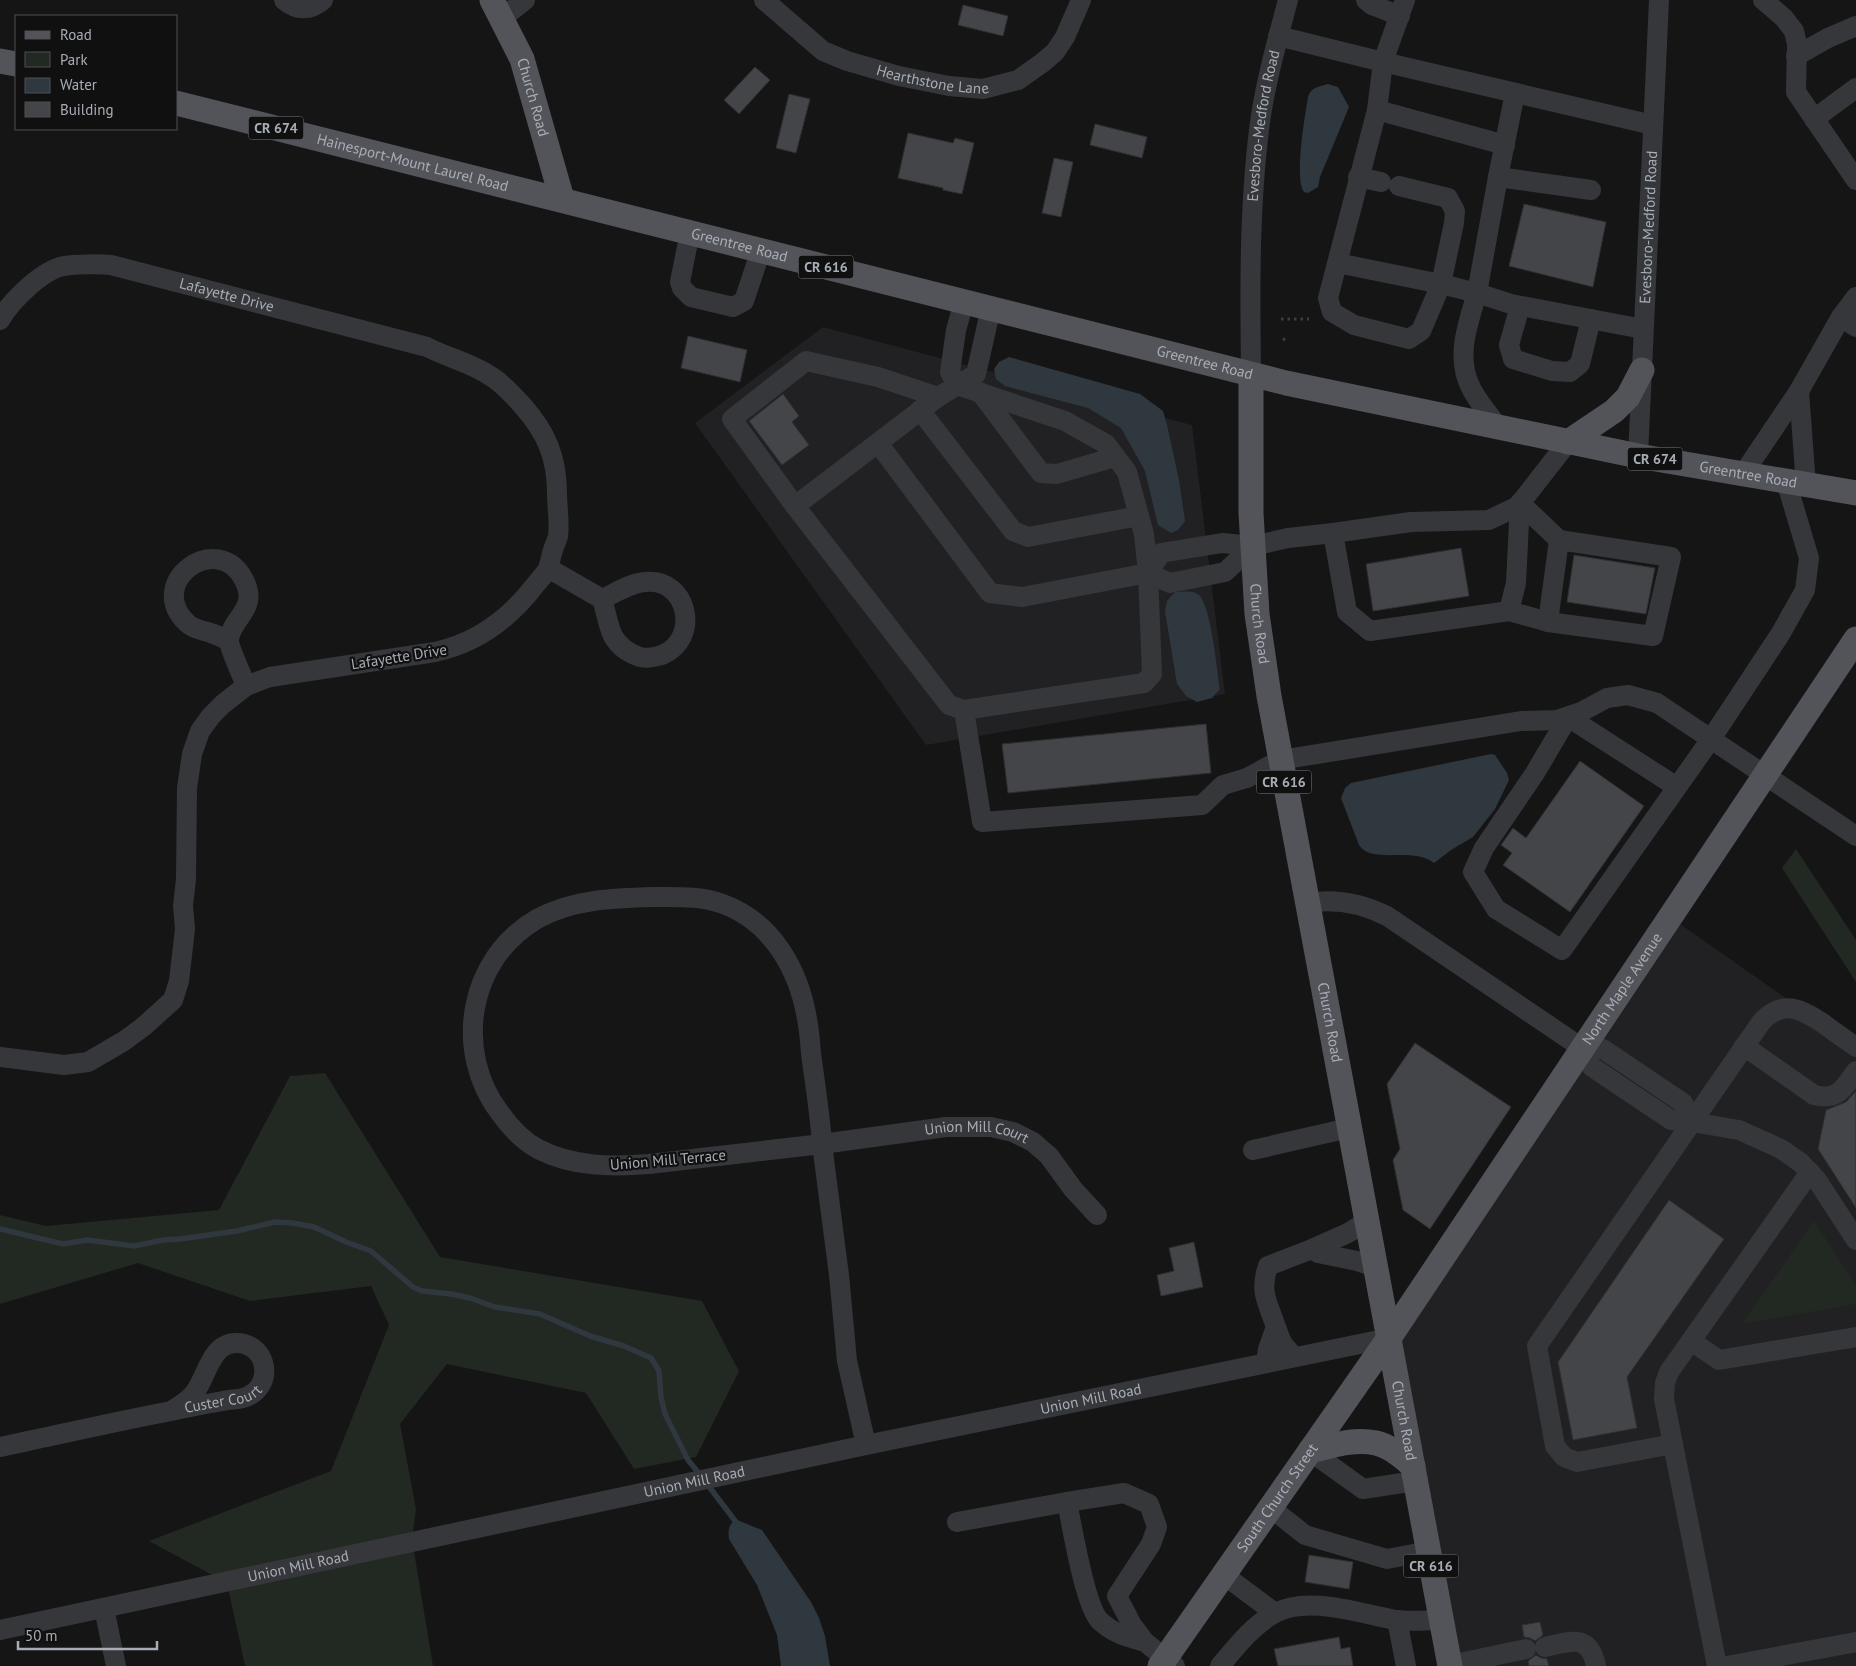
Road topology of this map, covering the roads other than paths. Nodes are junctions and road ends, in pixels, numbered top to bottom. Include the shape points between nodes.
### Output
1 (284, 0) edge
2 (323, 0) edge
3 (525, 0) edge
4 (764, 0) edge
5 (1081, 0) edge
6 (1288, 0) edge
7 (1366, 0) edge
8 (1659, 0) edge
9 (1763, 0) edge
10 (1403, 8) edge
11 (497, 9) edge
12 (1856, 26) edge
13 (1278, 36) junction
14 (1796, 56) junction
15 (0, 61) edge
16 (1383, 62) junction
17 (15, 64) edge
18 (1856, 88) edge
19 (1515, 93) junction
20 (178, 103) edge
21 (1377, 110) junction
22 (1814, 119) junction
23 (1653, 125) junction
24 (1505, 145) junction
25 (1358, 177) junction
26 (1498, 177) junction
27 (1856, 180) edge
28 (1591, 190) dead end
29 (562, 199) junction
30 (690, 232) junction
31 (761, 250) junction
32 (1337, 263) junction
33 (1441, 284) junction
34 (1477, 293) junction
35 (1856, 297) edge
36 (964, 302) junction
37 (1520, 306) junction
38 (991, 308) junction
39 (1591, 319) junction
40 (0, 320) edge
41 (1848, 322) edge
42 (1643, 329) junction
43 (1642, 370) junction
44 (1250, 375) junction
45 (957, 385) junction
46 (1800, 391) junction
47 (980, 392) junction
48 (938, 397) junction
49 (920, 410) junction
50 (1498, 427) junction
51 (1568, 442) junction
52 (878, 443) junction
53 (1115, 456) junction
54 (1638, 456) junction
55 (1744, 474) junction
56 (1796, 483) junction
57 (1856, 493) edge
58 (1520, 503) junction
59 (796, 506) junction
60 (1139, 516) junction
61 (1333, 534) junction
62 (1559, 540) junction
63 (1253, 546) junction
64 (548, 568) junction
65 (1148, 573) junction
66 (602, 599) dead end
67 (1510, 611) junction
68 (1548, 622) junction
69 (1856, 639) edge
70 (229, 641) dead end
71 (246, 686) junction
72 (964, 710) junction
73 (1568, 716) junction
74 (1711, 739) junction
75 (1280, 760) junction
76 (1765, 775) junction
77 (1677, 787) junction
78 (1856, 836) edge
79 (1307, 904) junction
80 (1744, 1046) junction
81 (1856, 1047) edge
82 (1582, 1048) junction
83 (0, 1057) edge
84 (1856, 1071) edge
85 (1692, 1122) junction
86 (1350, 1128) junction
87 (822, 1144) junction
88 (1253, 1150) dead end
89 (1810, 1172) junction
90 (1097, 1216) dead end
91 (1367, 1221) junction
92 (1856, 1240) edge
93 (1312, 1249) junction
94 (1375, 1266) junction
95 (1276, 1327) junction
96 (1856, 1336) edge
97 (1389, 1338) junction
98 (1692, 1341) junction
99 (1294, 1357) junction
100 (1266, 1363) junction
101 (171, 1411) junction
102 (1673, 1444) junction
103 (866, 1445) junction
104 (0, 1447) edge
105 (1310, 1451) junction
106 (1414, 1473) junction
107 (1067, 1502) junction
108 (1272, 1508) junction
109 (957, 1522) dead end
110 (1428, 1551) junction
111 (1224, 1575) junction
112 (104, 1608) junction
113 (1276, 1613) junction
114 (1397, 1620) junction
115 (1442, 1620) junction
116 (0, 1630) edge
117 (1145, 1642) junction
118 (1856, 1642) edge
119 (1167, 1664) edge
120 (116, 1666) edge
121 (1220, 1666) edge
122 (1406, 1666) edge
123 (1450, 1666) edge
124 (1596, 1666) edge
125 (1717, 1666) edge
126 (1727, 1666) edge

1 - 2 street via 295,8 303,9 314,7
3 - 11 street
4 - 5 street, Hearthstone Lane via 823,51 899,76 983,89 1018,80 1055,52
6 - 13 street, Evesboro-Medford Road
7 - 10 street via 1372,5
8 - 23 street, Evesboro-Medford Road
9 - 14 street via 1794,31
10 - 16 street
11 - 29 main road, Church Road via 522,59
12 - 14 street
13 - 16 street
13 - 44 street, Evesboro-Medford Road via 1259,129 1250,273
14 - 22 street via 1796,92
15 - 17 main road
16 - 19 street
16 - 21 street
18 - 22 street
19 - 23 street
19 - 24 street
20 - 29 main road, Hainesport-Mount Laurel Road / CR 674
21 - 24 street
21 - 25 street
22 - 27 street
23 - 42 street, Evesboro-Medford Road
24 - 26 street
25 - 32 street
25 - 33 street via 1448,198 1455,210 1454,223
26 - 28 street
26 - 34 street
29 - 30 main road, Greentree Road / CR 616
30 - 31 main road, Greentree Road / CR 616
30 - 31 street via 680,282 685,292 733,307 744,302
31 - 36 main road, Greentree Road / CR 616
32 - 33 street
32 - 33 street via 1328,298 1332,312 1354,325 1409,339 1422,331
33 - 34 street
34 - 37 street
34 - 50 street via 1462,356 1471,388
35 - 41 street
36 - 38 main road, Greentree Road / CR 616
36 - 45 street via 950,372
37 - 39 street
37 - 39 street via 1509,345 1513,359 1552,371 1570,372 1580,364
38 - 44 main road, Greentree Road / CR 616
38 - 45 street via 976,374
39 - 42 street
40 - 64 street, Lafayette Drive via 21,292 50,273 64,266 105,264 418,344 473,366 493,377 523,406 549,444 556,476 558,537
41 - 46 street
42 - 43 street, Evesboro-Medford Road
43 - 51 main road via 1621,404
43 - 54 street, Evesboro-Medford Road
44 - 50 main road, Greentree Road / CR 674
44 - 63 main road, Church Road / CR 616
45 - 47 street
45 - 48 street
46 - 55 street
46 - 56 street
47 - 53 street via 1065,421 1106,444
47 - 53 street via 1041,472 1057,474
48 - 49 street
48 - 59 street via 878,377 806,361 732,419
49 - 52 street
49 - 60 street via 1013,531 1028,537
50 - 51 main road, Greentree Road / CR 674
51 - 54 main road, Greentree Road / CR 674
51 - 58 street
52 - 59 street
52 - 65 street via 990,593 1022,597
53 - 60 street via 1127,472
54 - 55 main road, Greentree Road / CR 674
55 - 56 main road, Greentree Road / CR 674
56 - 57 main road, Greentree Road / CR 674
56 - 74 street via 1809,558 1805,590 1781,633
58 - 61 street via 1489,520 1411,522
58 - 62 street
58 - 67 street via 1516,583
59 - 72 street via 949,705
60 - 65 street
61 - 63 street via 1288,538
61 - 67 street via 1347,612 1370,631
62 - 68 street
62 - 68 street via 1671,557 1654,636
63 - 65 street via 1222,543 1161,553
63 - 65 street via 1225,572 1170,583
63 - 75 main road, Church Road / CR 616 via 1257,614
64 - 66 street
64 - 71 street, Lafayette Drive via 514,610 490,629 458,646 270,677
65 - 72 street via 1152,674 1144,683
67 - 68 street
69 - 76 main road, North Maple Avenue
70 - 71 street
71 - 83 street, Lafayette Drive via 211,716 200,731 192,754 187,788 185,929 179,981 173,1000 124,1042 88,1062 64,1065
72 - 75 street via 982,822 1202,805 1223,785 1246,778
73 - 74 street via 1607,698 1628,695 1657,704
73 - 75 street
73 - 77 street
73 - 77 street via 1535,773 1484,848 1473,872 1496,909 1562,950
74 - 76 street
74 - 77 street
75 - 79 main road, Church Road / CR 616
76 - 78 street
76 - 82 main road, North Maple Avenue
79 - 82 street via 1344,902 1387,916
79 - 86 main road, Church Road / CR 616
80 - 81 street via 1769,1014 1788,1008 1807,1013
80 - 84 street via 1822,1097 1837,1094
80 - 85 street
82 - 85 street via 1592,1067 1671,1120
82 - 97 main road, North Maple Avenue
85 - 89 street via 1739,1130 1781,1149
85 - 102 street via 1537,1346 1555,1446 1564,1457 1577,1462
86 - 88 street
86 - 91 main road, Church Road / CR 616
87 - 87 street, Union Mill Terrace via 626,1166 579,1163 538,1149 505,1120 481,1081 472,1036 478,992 487,971 518,933 552,913 583,903 679,897 723,904 742,913 775,941 796,978 807,1018
87 - 90 street, Union Mill Court via 946,1127 990,1127 1013,1132 1033,1142 1049,1156
87 - 103 street, Union Mill Terrace via 847,1361
89 - 92 street
89 - 98 street
91 - 93 street
91 - 94 main road, Church Road / CR 616
93 - 94 street
93 - 95 street via 1268,1266 1263,1290
94 - 97 main road, Church Road / CR 616
95 - 99 street via 1282,1343
95 - 100 street
96 - 98 street via 1719,1360
97 - 99 street, Union Mill Road
97 - 105 main road, South Church Street
97 - 106 main road, Church Road / CR 616
98 - 102 street via 1669,1372 1664,1387
99 - 100 street, Union Mill Road
100 - 103 street, Union Mill Road
101 - 101 street, Custer Court via 195,1392 214,1354 222,1346 246,1344 262,1358 264,1381 252,1395
101 - 104 street, Custer Court
102 - 125 street
103 - 112 street, Union Mill Road
105 - 106 main road via 1357,1441 1377,1443 1393,1450
105 - 106 street via 1363,1489
105 - 108 main road, South Church Street
106 - 110 main road, Church Road / CR 616
107 - 109 street
107 - 117 street via 1086,1591 1098,1620 1118,1635
107 - 117 street via 1124,1493 1149,1504 1157,1527 1151,1544 1117,1596
108 - 110 street via 1305,1535 1387,1559
108 - 111 main road, South Church Street
110 - 115 main road, Church Road / CR 616
111 - 113 street
111 - 119 main road, South Church Street
112 - 116 street, Union Mill Road
112 - 120 street
113 - 114 street via 1296,1606 1321,1606
113 - 121 street via 1256,1627
114 - 115 street
114 - 122 street
115 - 123 main road, Church Road / CR 616
117 - 119 street
118 - 126 street
123 - 124 street via 1577,1641 1590,1650

